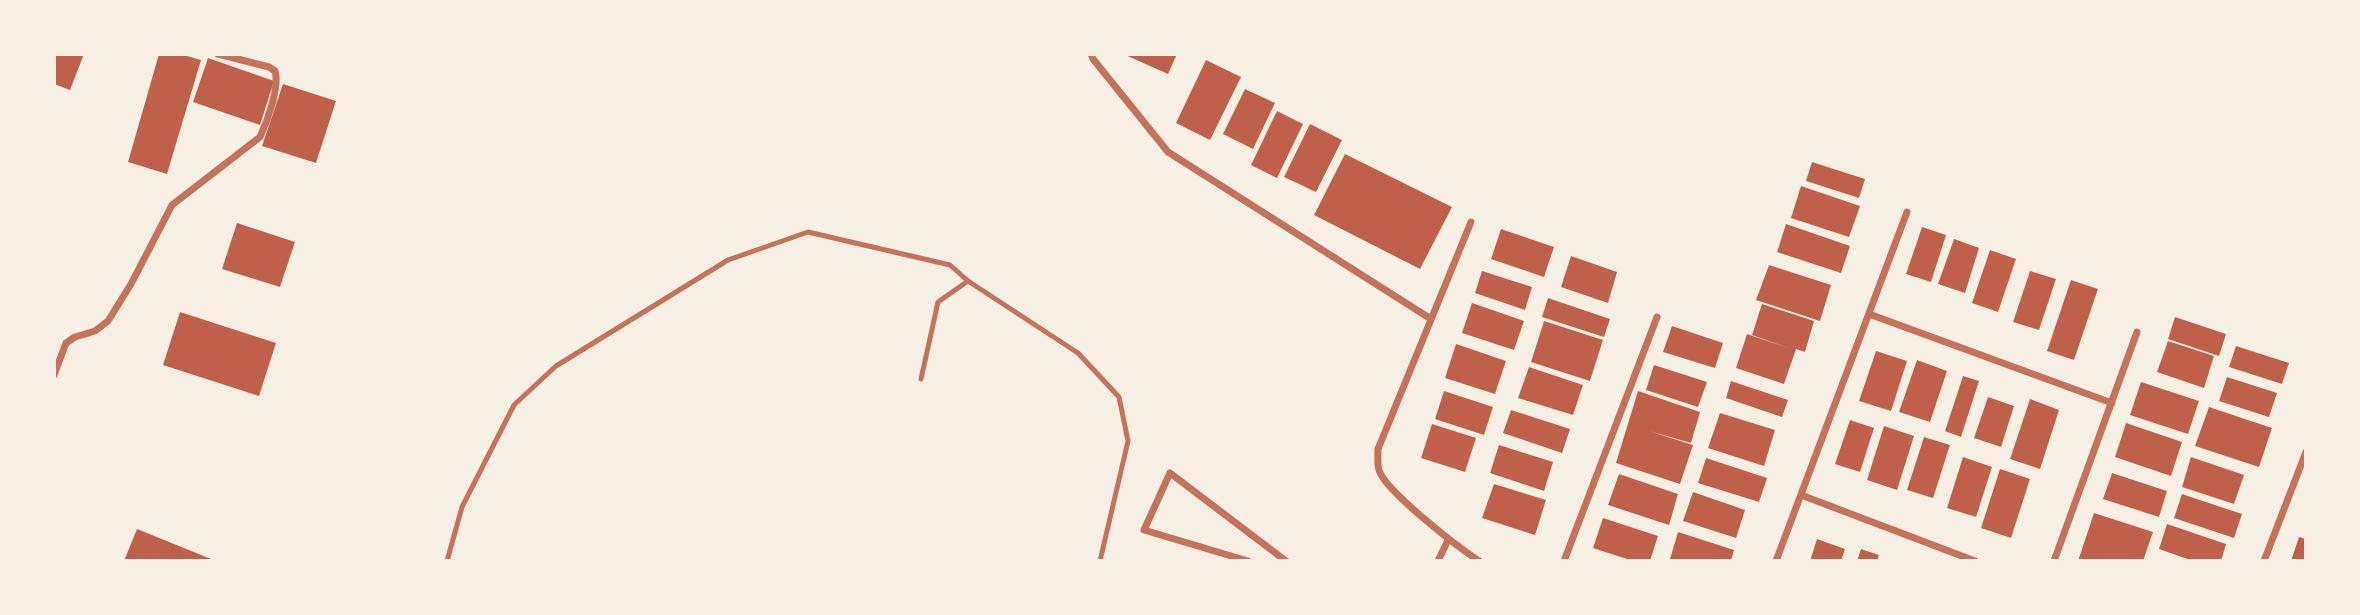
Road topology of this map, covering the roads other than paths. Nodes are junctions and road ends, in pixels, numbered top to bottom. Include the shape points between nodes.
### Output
1 (218, 54) edge
2 (1091, 54) edge
3 (1907, 212) dead end
4 (1471, 222) dead end
5 (968, 281) junction
6 (1869, 314) junction
7 (1657, 317) dead end
8 (1432, 319) junction
9 (2137, 331) dead end
10 (54, 375) edge
11 (921, 379) dead end
12 (2112, 403) junction
13 (2306, 452) edge
14 (1801, 495) junction
15 (1448, 540) junction
16 (447, 561) edge
17 (1100, 561) edge
18 (1248, 561) edge
19 (1286, 561) edge
20 (1438, 561) edge
21 (1479, 561) edge
22 (1564, 561) edge
23 (1776, 561) edge
24 (1975, 561) edge
25 (2054, 561) edge
26 (2264, 561) edge

1 - 10 street via 275,71 278,80 260,137 172,205 107,321 66,343
2 - 8 street via 1168,152
3 - 6 street
4 - 8 street
5 - 11 lane via 938,302
5 - 16 lane via 950,265 808,232 727,260 556,366 514,405 462,507
5 - 17 lane via 1078,353 1119,397 1128,441
6 - 12 street
6 - 14 street
7 - 22 street
8 - 15 street via 1378,449 1379,471
9 - 12 street
12 - 25 street
13 - 26 street
14 - 23 street
14 - 24 street
15 - 20 street
15 - 21 street
18 - 19 street via 1143,530 1170,473

